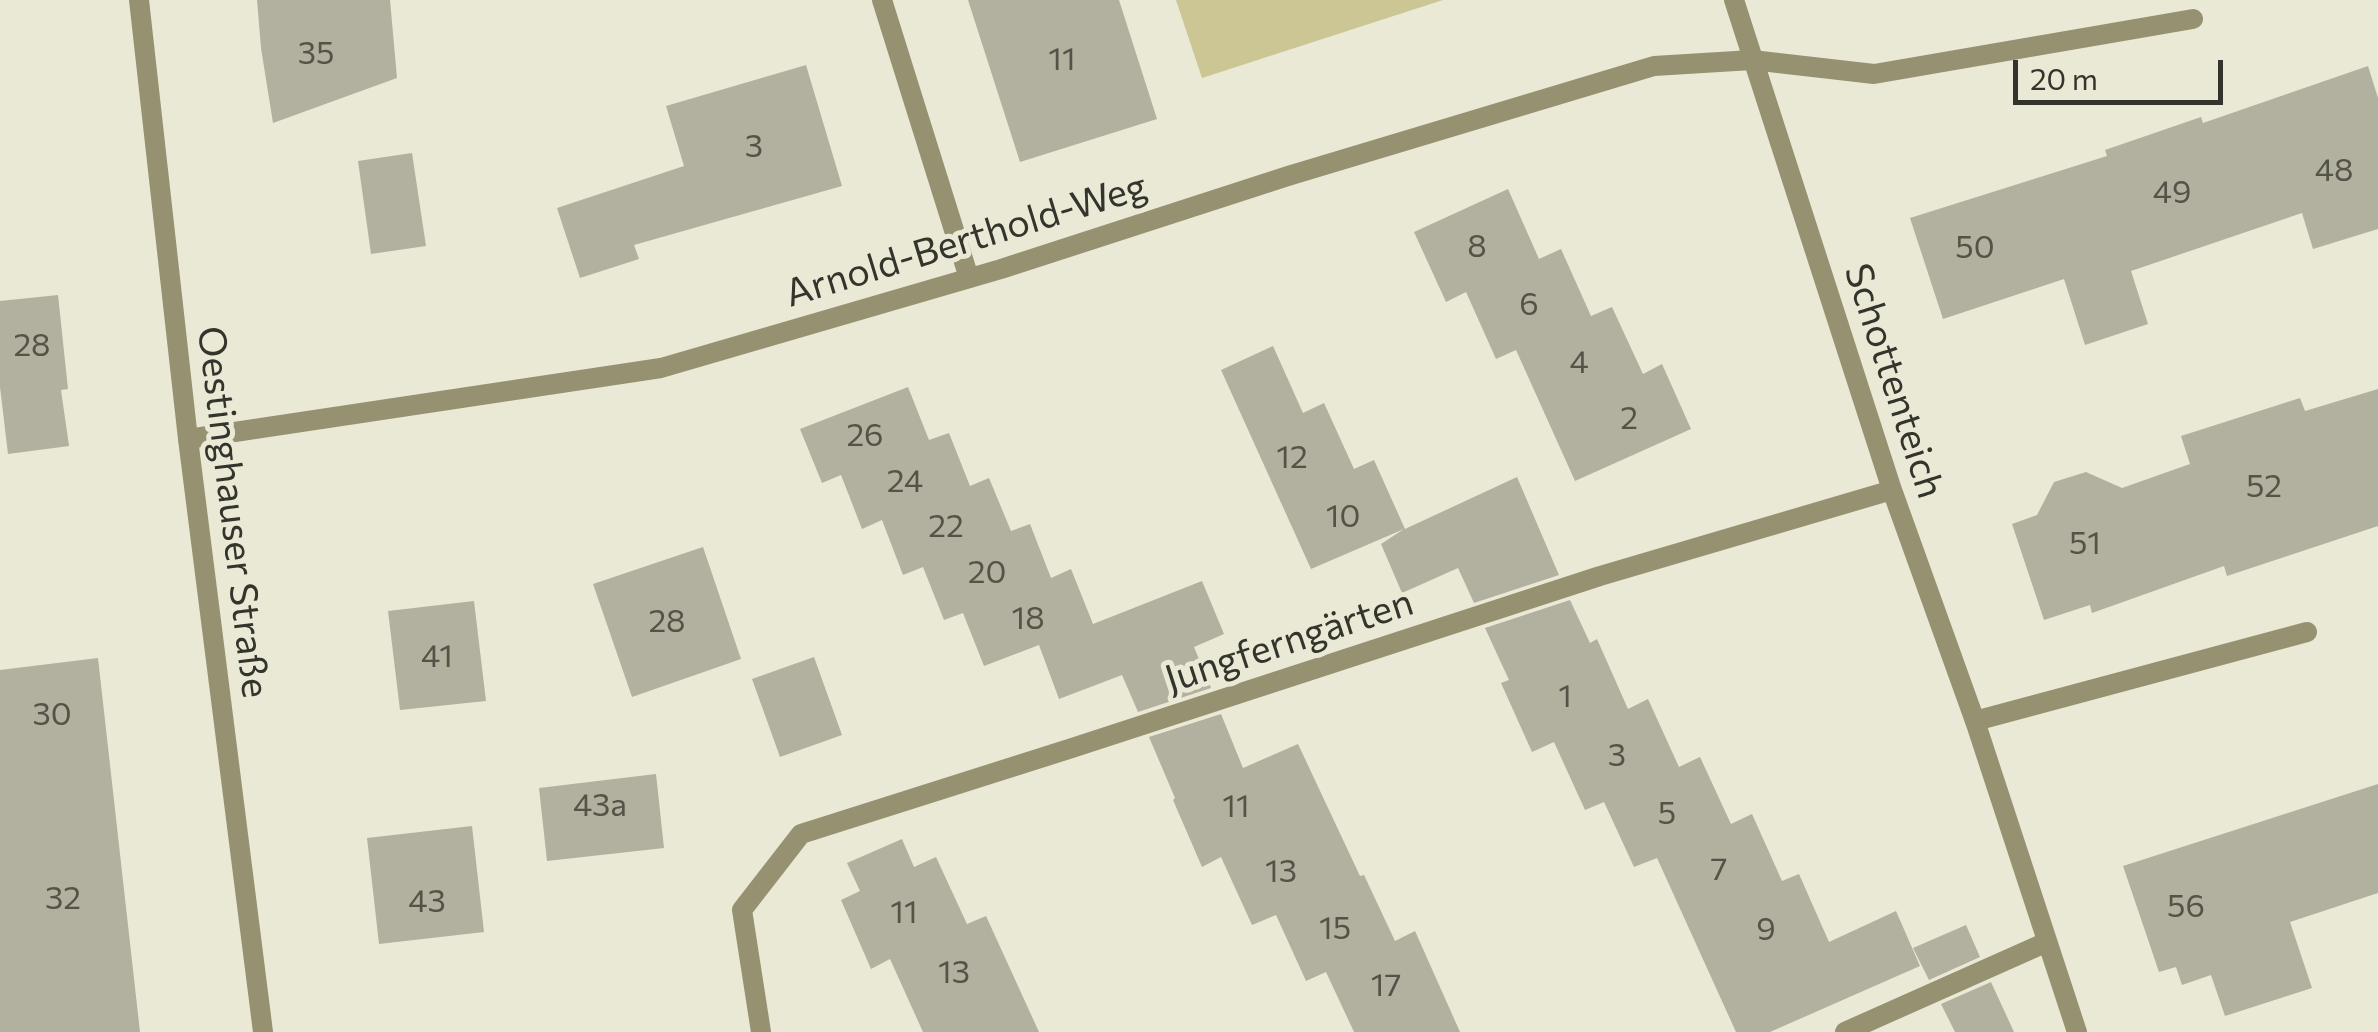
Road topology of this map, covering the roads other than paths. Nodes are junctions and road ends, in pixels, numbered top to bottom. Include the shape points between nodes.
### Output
1 (139, 0) edge
2 (882, 0) edge
3 (1734, 0) edge
4 (2193, 18) dead end
5 (1752, 60) junction
6 (969, 278) junction
7 (188, 439) junction
8 (1892, 490) junction
9 (2307, 632) dead end
10 (1975, 721) junction
11 (2047, 942) junction
12 (263, 1032) edge
13 (761, 1032) edge
14 (1845, 1032) edge
15 (2077, 1032) edge

1 - 7 street, Oestinghauser Straße
2 - 6 street
3 - 5 street, Schottenteich
4 - 5 street via 1874,74
5 - 6 street, Arnold-Berthold-Weg via 1654,66
5 - 8 street, Schottenteich
6 - 7 street, Arnold-Berthold-Weg via 661,368
7 - 12 street, Oestinghauser Straße
8 - 10 street, Schottenteich
8 - 13 street, Jungferngärten via 1600,576 801,834 742,910
9 - 10 street
10 - 11 street, Schottenteich
11 - 14 street
11 - 15 street, Schottenteich

